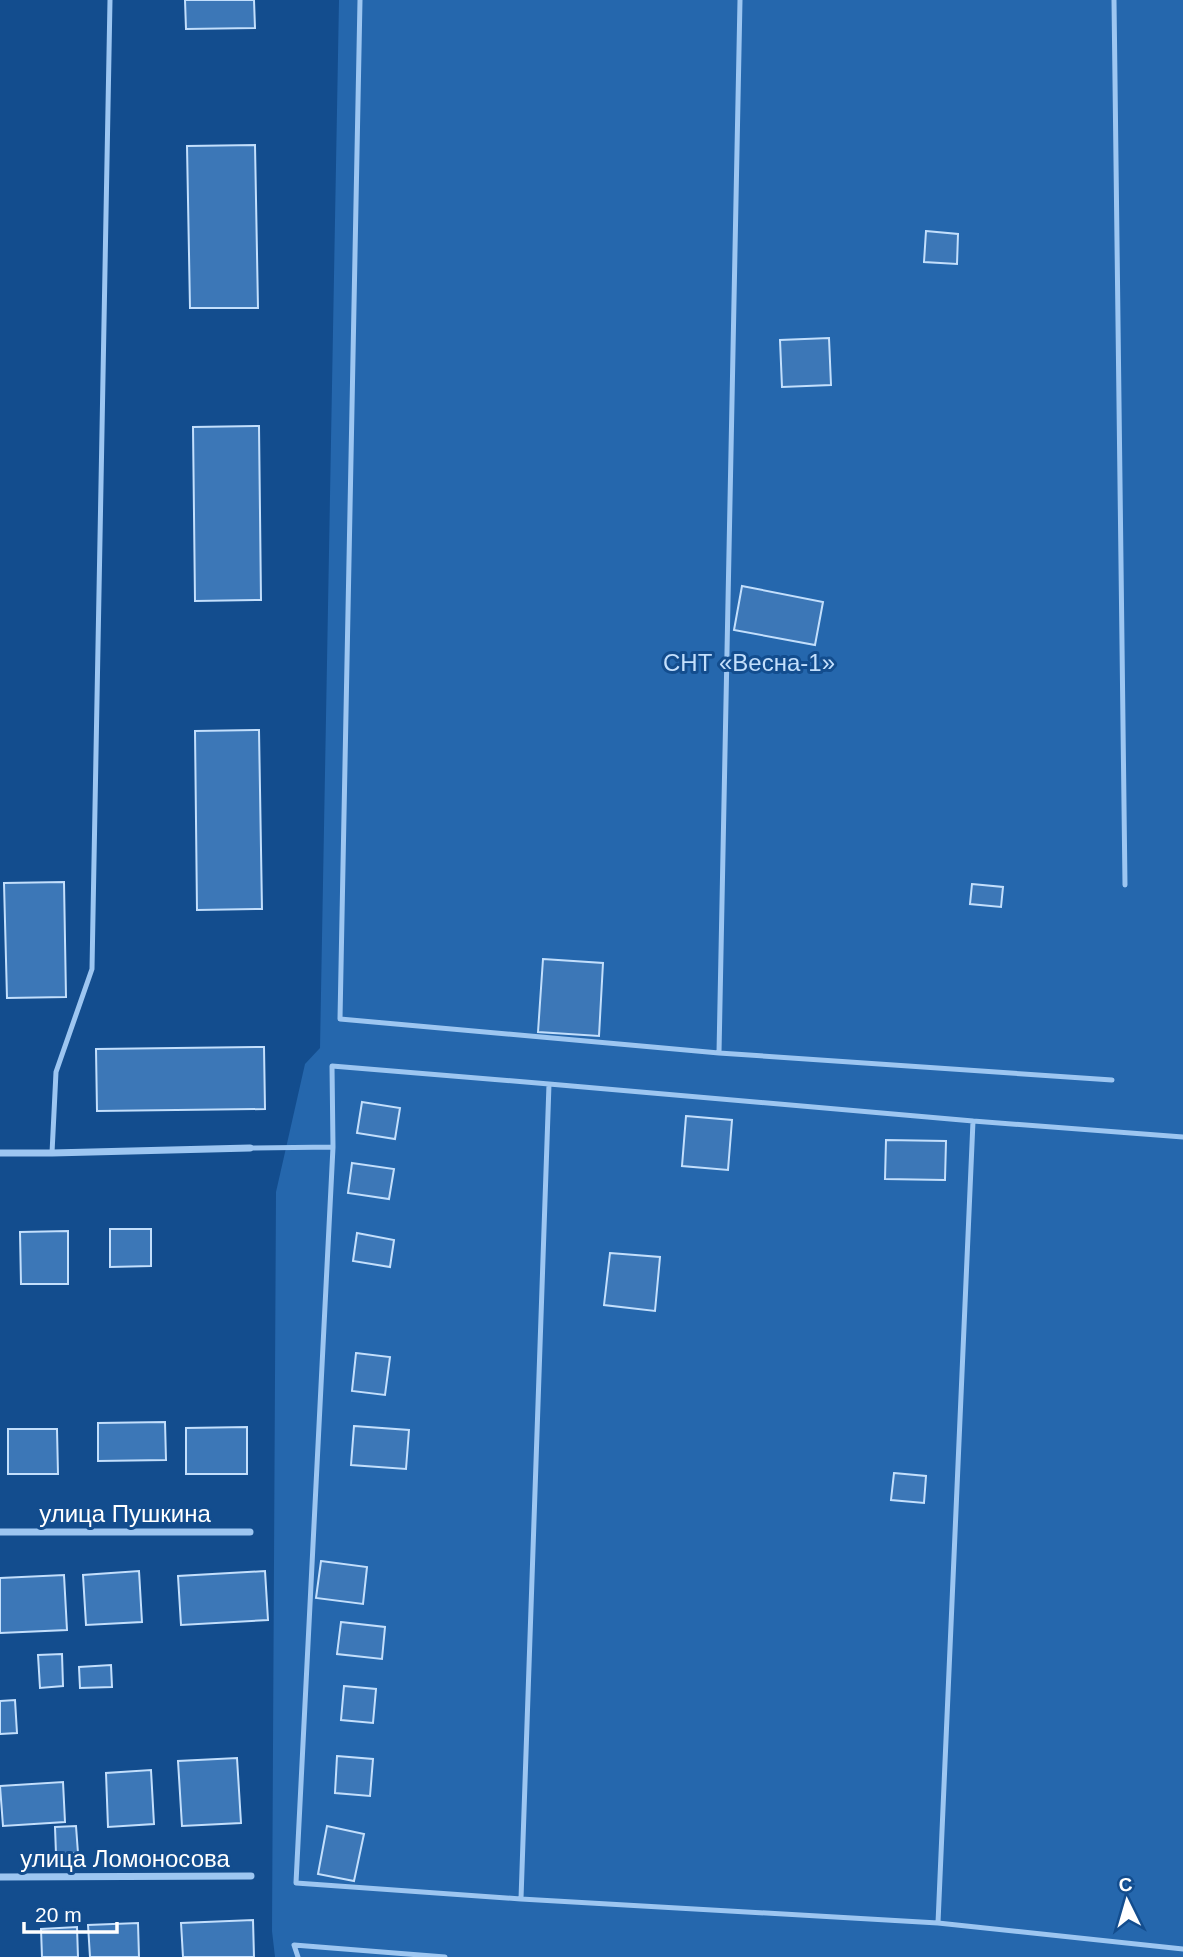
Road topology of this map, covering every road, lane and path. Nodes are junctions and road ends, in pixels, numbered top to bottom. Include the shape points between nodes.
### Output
1 (110, 0) edge
2 (360, 0) edge
3 (740, 0) edge
4 (1114, 0) edge
5 (1125, 885) dead end
6 (719, 1053) junction
7 (1112, 1080) dead end
8 (549, 1084) junction
9 (973, 1121) junction
10 (1183, 1137) edge
11 (333, 1147) junction
12 (250, 1148) joint
13 (0, 1153) edge
14 (52, 1153) junction
15 (0, 1532) edge
16 (250, 1532) dead end
17 (0, 1877) edge
18 (251, 1877) dead end
19 (521, 1899) junction
20 (938, 1923) junction
21 (1183, 1949) edge
22 (298, 1957) edge
23 (445, 1957) edge

1 - 14 lane via 92,969 56,1072
2 - 6 lane via 341,1019
3 - 6 lane
4 - 5 lane
6 - 7 lane
8 - 9 lane
8 - 11 lane via 332,1066
8 - 19 lane
9 - 10 lane
9 - 20 lane
11 - 12 lane
11 - 19 lane via 296,1883
12 - 14 street
13 - 14 street
15 - 16 street, улица Пушкина
17 - 18 street, улица Ломоносова
19 - 20 lane
20 - 21 lane
22 - 23 lane via 294,1945

